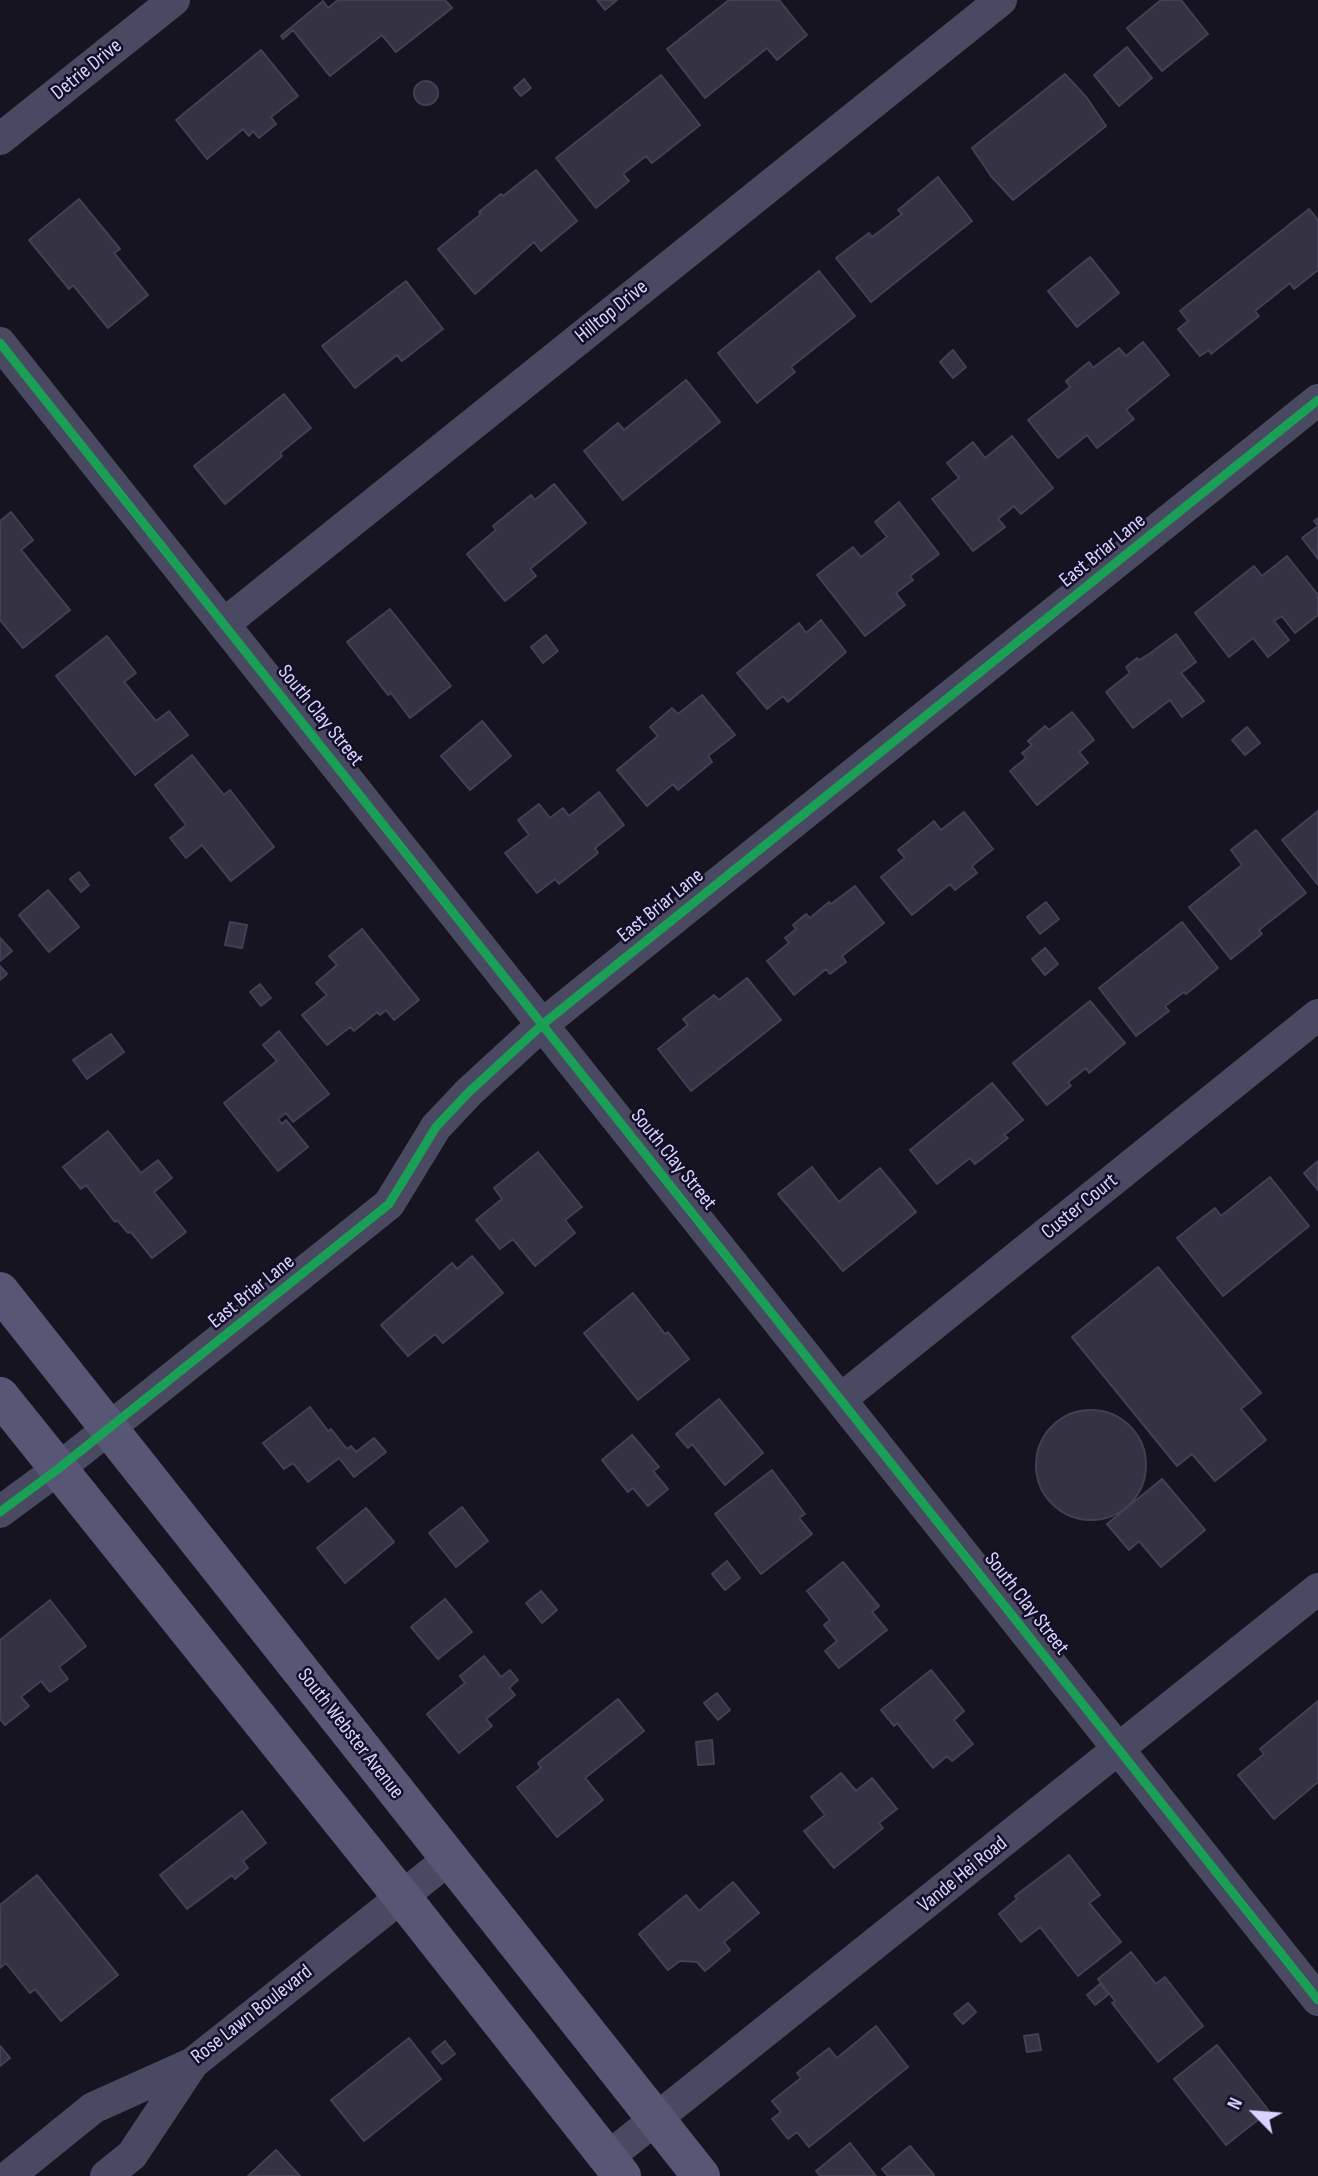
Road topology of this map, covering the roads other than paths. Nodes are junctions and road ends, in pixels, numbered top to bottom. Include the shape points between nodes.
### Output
1 (174, 0) edge
2 (1001, 0) edge
3 (0, 139) edge
4 (0, 343) edge
5 (1318, 400) edge
6 (224, 624) junction
7 (1318, 1014) edge
8 (543, 1024) junction
9 (0, 1291) edge
10 (0, 1396) edge
11 (841, 1399) junction
12 (109, 1428) junction
13 (58, 1469) junction
14 (0, 1512) edge
15 (1318, 1590) edge
16 (1120, 1750) junction
17 (450, 1859) junction
18 (402, 1897) junction
19 (1318, 2000) edge
20 (193, 2063) junction
21 (656, 2120) junction
22 (615, 2167) edge
23 (9, 2176) edge
24 (106, 2176) edge
25 (701, 2176) edge

1 - 3 street, Detrie Drive
2 - 6 street, Hilltop Drive
4 - 6 street, South Clay Street
5 - 8 street, East Briar Lane
6 - 8 street, South Clay Street
7 - 11 street, Custer Court
8 - 11 street, South Clay Street
8 - 12 street, East Briar Lane via 436,1127 389,1204
9 - 12 main road, South Webster Avenue
10 - 13 main road
11 - 16 street, South Clay Street
12 - 13 street, East Briar Lane
12 - 17 main road, South Webster Avenue
13 - 14 street, East Briar Lane
13 - 18 main road
15 - 16 street, Vande Hei Road
16 - 19 street, South Clay Street
16 - 21 street, Vande Hei Road
17 - 18 street, Rose Lawn Boulevard
17 - 21 main road, South Webster Avenue
18 - 20 street, Rose Lawn Boulevard
18 - 22 main road
20 - 23 street, Rose Lawn Boulevard via 93,2108
20 - 24 street via 132,2155
21 - 22 street, Vande Hei Road
21 - 25 main road, South Webster Avenue

